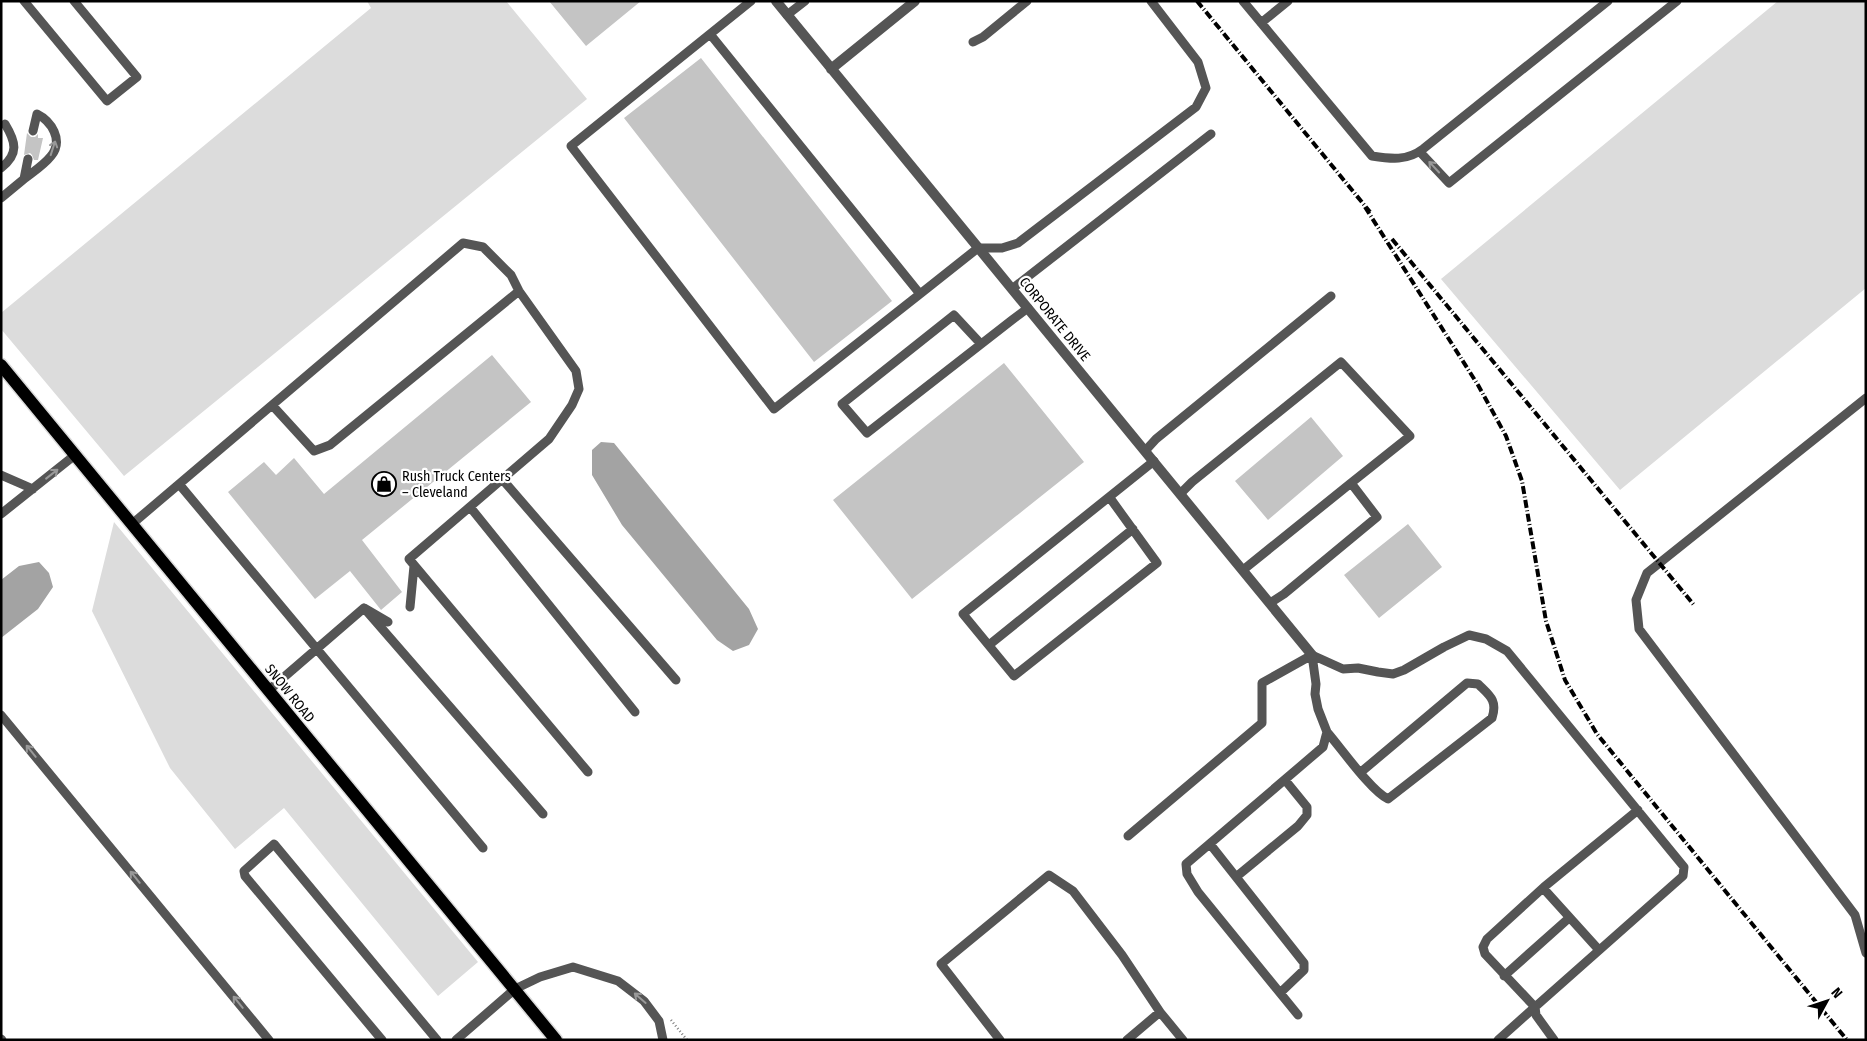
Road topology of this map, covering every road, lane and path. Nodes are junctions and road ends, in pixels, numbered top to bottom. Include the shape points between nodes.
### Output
1 (24, 1) edge
2 (74, 1) edge
3 (751, 1) edge
4 (776, 1) edge
5 (805, 1) edge
6 (915, 1) edge
7 (1151, 1) edge
8 (1243, 1) edge
9 (1288, 1) edge
10 (1608, 1) edge
11 (1677, 1) edge
12 (1024, 2) edge
13 (787, 15) junction
14 (1260, 22) junction
15 (710, 34) junction
16 (974, 42) dead end
17 (831, 68) junction
18 (5, 124) dead end
19 (33, 131) dead end
20 (1211, 134) dead end
21 (1420, 152) junction
22 (28, 159) dead end
23 (1, 168) edge
24 (24, 179) junction
25 (1, 198) edge
26 (978, 248) junction
27 (1012, 289) junction
28 (519, 291) junction
29 (920, 294) junction
30 (1331, 296) dead end
31 (1028, 308) junction
32 (981, 344) junction
33 (1, 365) edge
34 (1866, 398) edge
35 (272, 405) junction
36 (1145, 452) junction
37 (75, 455) junction
38 (1154, 461) junction
39 (1, 475) edge
40 (502, 479) junction
41 (1350, 483) junction
42 (178, 484) junction
43 (33, 489) junction
44 (1180, 494) junction
45 (1110, 498) junction
46 (470, 507) junction
47 (1, 514) edge
48 (132, 524) junction
49 (1133, 529) junction
50 (414, 566) junction
51 (1243, 570) junction
52 (1270, 603) junction
53 (410, 607) dead end
54 (364, 608) junction
55 (388, 622) dead end
56 (988, 645) junction
57 (316, 650) junction
58 (1312, 655) junction
59 (676, 680) dead end
60 (269, 690) junction
61 (635, 712) dead end
62 (1, 714) edge
63 (1327, 732) junction
64 (588, 772) dead end
65 (1361, 772) junction
66 (1285, 780) junction
67 (1638, 810) junction
68 (543, 814) dead end
69 (1128, 836) dead end
70 (1210, 844) junction
71 (483, 848) dead end
72 (1236, 877) junction
73 (1543, 888) junction
74 (1569, 918) junction
75 (1863, 931) edge
76 (1599, 950) junction
77 (1866, 953) edge
78 (1504, 976) junction
79 (515, 990) junction
80 (1280, 993) junction
81 (1535, 1007) junction
82 (1160, 1012) junction
83 (1298, 1015) dead end
84 (269, 1040) edge
85 (382, 1040) edge
86 (437, 1040) edge
87 (456, 1040) edge
88 (556, 1040) edge
89 (663, 1040) edge
90 (1000, 1040) edge
91 (1128, 1040) edge
92 (1183, 1040) edge
93 (1498, 1040) edge
94 (1554, 1040) edge

1 - 2 lane via 107,101 137,76
3 - 15 lane
4 - 13 street, CORPORATE DRIVE
5 - 13 lane
6 - 17 street
7 - 26 lane via 1198,62 1206,88 1196,107 1018,243 1002,248
8 - 14 lane
9 - 14 lane
10 - 21 lane
11 -> 21 lane via 1449,183
12 - 16 lane
13 - 17 street, CORPORATE DRIVE
14 - 21 lane via 1372,156 1389,159
15 - 29 lane
15 - 29 lane via 571,146 774,409
17 - 26 street, CORPORATE DRIVE
18 - 23 lane via 12,136 14,149 9,161
24 -> 19 lane via 53,154 56,145 54,129 37,114
20 - 27 lane
22 - 24 lane
24 - 25 lane
26 - 27 street, CORPORATE DRIVE
26 - 29 lane
27 - 31 street, CORPORATE DRIVE
28 - 35 lane via 330,445 314,451
28 - 35 lane via 511,276 483,247 463,243
28 - 40 lane via 576,371 578,389 572,405 549,439
30 - 36 lane via 1156,439
31 - 32 lane
31 - 36 street, CORPORATE DRIVE
32 - 32 lane via 867,433 842,404 954,315
33 - 37 main road, SNOW ROAD
34 - 75 lane via 1647,573 1636,600 1638,629 1855,915
35 - 42 lane
36 - 38 street, CORPORATE DRIVE
43 -> 37 lane
37 - 48 main road, SNOW ROAD
38 - 44 street, CORPORATE DRIVE
38 - 45 lane
39 - 43 lane
40 - 46 lane
40 - 59 lane
41 - 44 lane via 1410,436 1341,362
41 - 51 lane
41 - 52 lane via 1377,517
42 - 48 lane
42 - 57 lane
43 - 47 lane
44 - 51 street, CORPORATE DRIVE
45 - 49 lane
45 - 56 lane via 963,614
46 - 50 lane via 409,559
46 - 61 lane
48 - 60 main road, SNOW ROAD
49 - 56 lane
49 - 56 lane via 1157,563 1014,676
50 - 53 lane
50 - 64 lane
51 - 52 street, CORPORATE DRIVE
52 - 58 street, CORPORATE DRIVE
54 - 55 lane
54 - 57 lane
54 - 68 lane
57 - 60 lane
57 - 71 lane
58 - 63 lane via 1315,694
58 - 67 lane via 1343,669 1393,674 1469,635 1486,639 1507,651
58 - 69 lane via 1262,682 1262,723
60 - 79 main road, SNOW ROAD
84 -> 62 lane
63 - 65 lane
63 - 66 lane via 1323,747
65 - 65 lane via 1380,795 1388,799 1492,718 1496,708 1492,698 1478,684 1467,683
66 - 70 lane
66 - 72 lane via 1307,807 1307,815
67 - 73 lane
67 - 76 lane via 1684,866 1682,876
70 - 72 lane
70 - 80 lane via 1186,864 1187,874
72 - 80 lane via 1304,963 1304,970
73 - 74 lane
73 - 78 lane via 1487,939 1483,947 1484,954
74 - 76 lane
74 - 78 lane
75 - 77 lane
76 - 81 lane
78 - 81 lane
79 - 87 lane
79 - 88 main road, SNOW ROAD
89 -> 79 lane via 659,1020 644,1001 618,981 573,967 540,977
80 - 83 lane
81 - 93 lane
81 - 94 lane via 1536,1015
82 - 90 lane via 1073,891 1049,875 940,964
82 - 91 lane
82 - 92 lane
85 - 86 lane via 245,876 244,871 274,844

